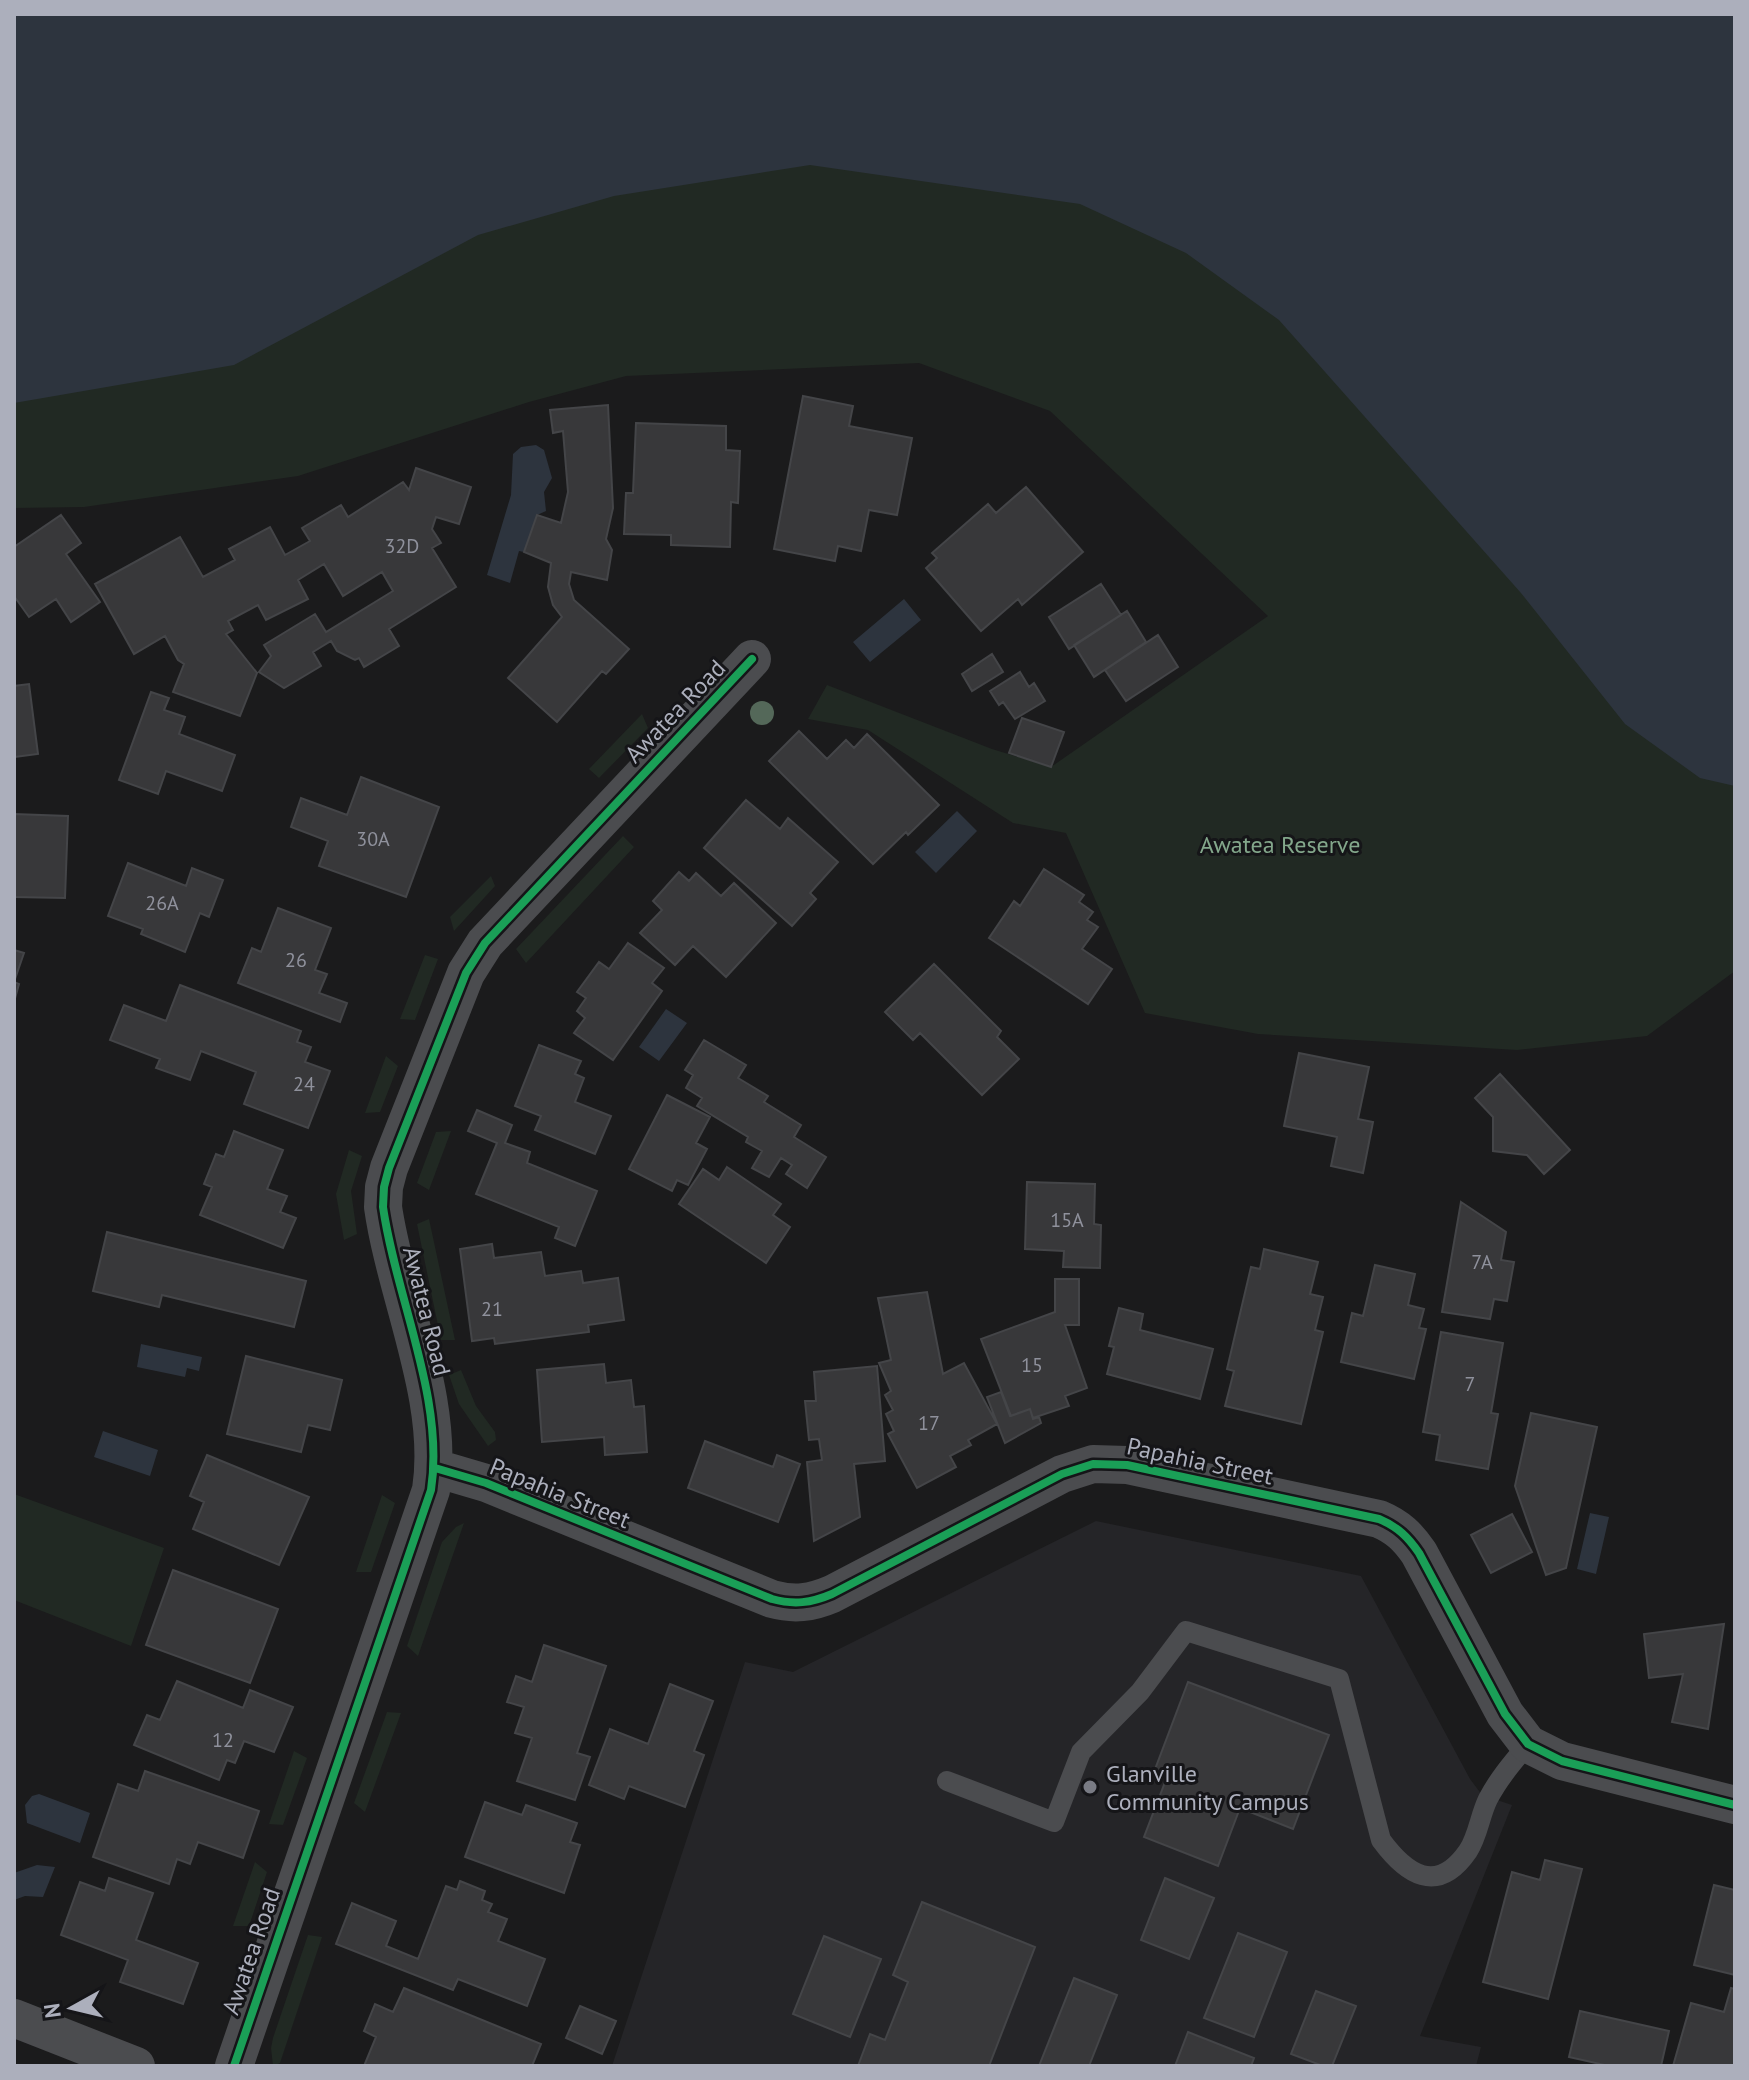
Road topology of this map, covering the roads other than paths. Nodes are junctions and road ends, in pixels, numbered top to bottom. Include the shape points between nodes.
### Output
1 (752, 659) dead end
2 (435, 1468) junction
3 (1528, 1744) junction
4 (947, 1781) dead end
5 (1735, 1805) edge
6 (14, 2018) edge
7 (136, 2066) edge
8 (234, 2066) edge

1 - 2 street, Awatea Road via 485,943 466,973 425,1076 389,1168 383,1207 430,1406
2 - 3 street, Papahia Street via 486,1483 789,1603 832,1594 1062,1474 1093,1464 1127,1465 1379,1519 1402,1532 1419,1553 1505,1714
2 - 8 street, Awatea Road via 424,1516
3 - 4 lane via 1496,1785 1469,1850 1438,1877 1419,1876 1396,1861 1381,1840 1339,1679 1186,1631 1140,1692 1081,1752 1054,1822
3 - 5 street, Papahia Street via 1562,1761
6 - 7 street

